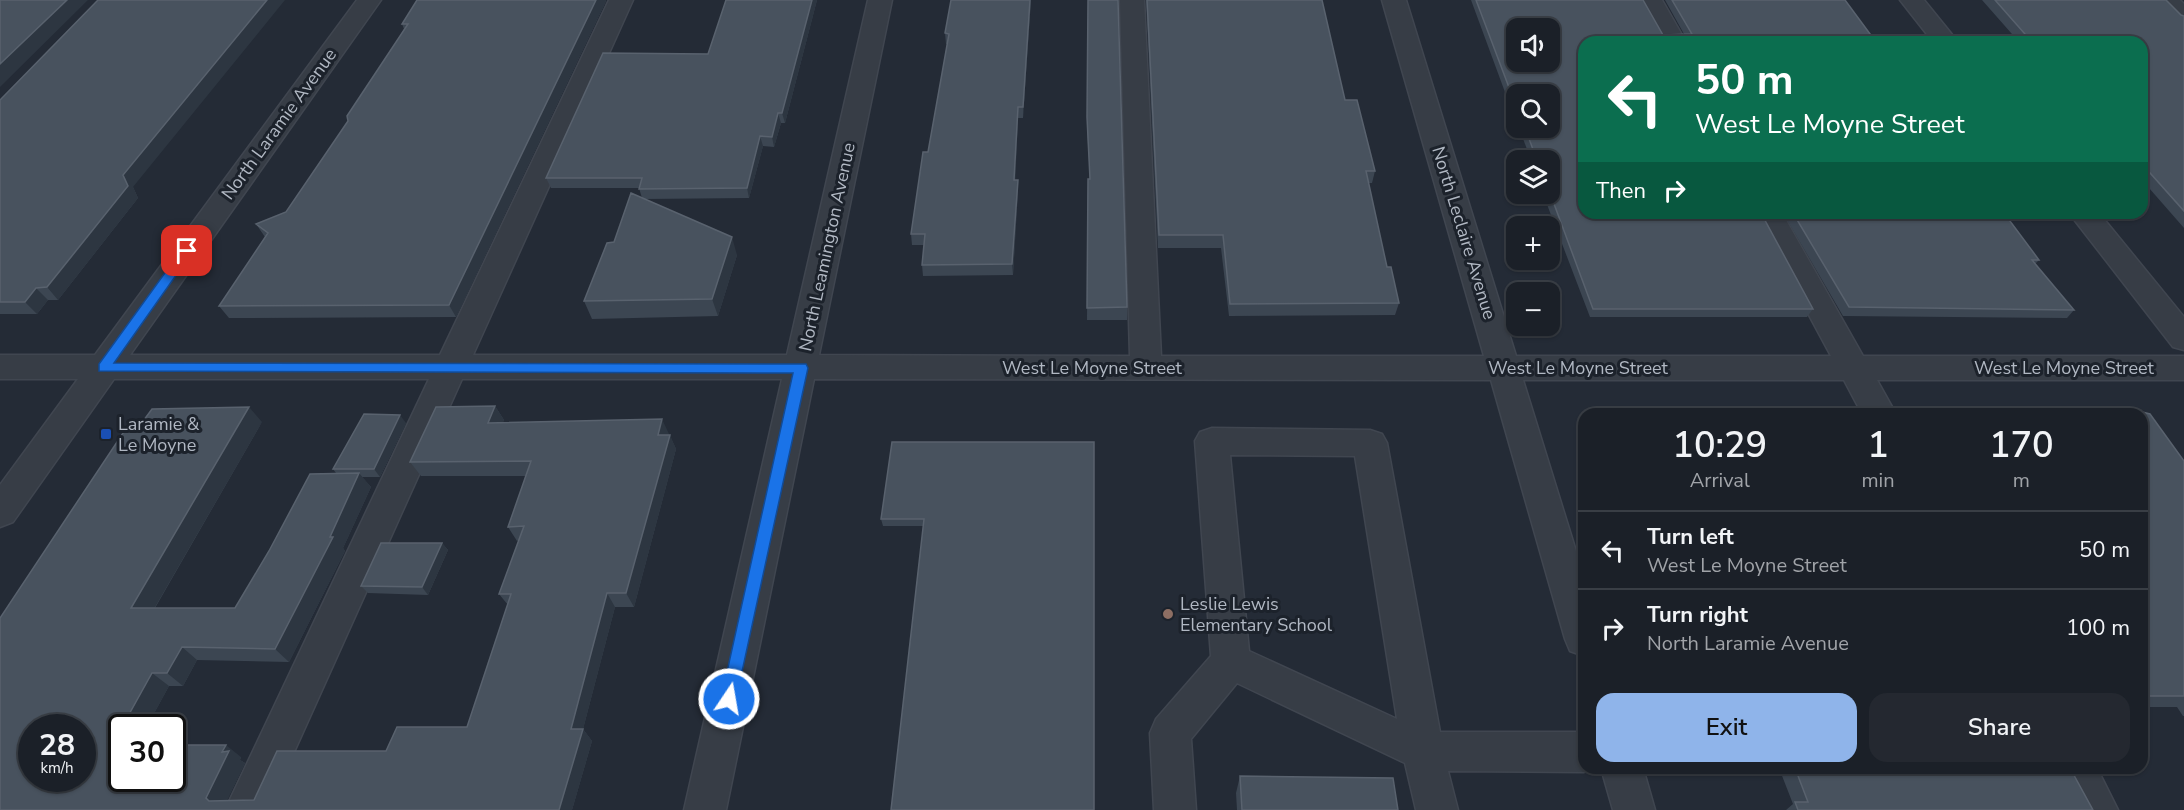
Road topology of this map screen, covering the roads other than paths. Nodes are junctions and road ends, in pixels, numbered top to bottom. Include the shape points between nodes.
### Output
1 (369, 0) edge
2 (621, 0) edge
3 (880, 0) edge
4 (1132, 0) edge
5 (1394, 0) edge
6 (1650, 0) edge
7 (1912, 0) edge
8 (2166, 0) edge
9 (2184, 17) edge
10 (1671, 36) edge
11 (1941, 36) edge
12 (1771, 219) edge
13 (2088, 219) edge
14 (2184, 339) edge
15 (0, 367) edge
16 (103, 368) junction
17 (452, 368) junction
18 (801, 368) junction
19 (1146, 368) junction
20 (1504, 368) junction
21 (1854, 368) junction
22 (2184, 368) edge
23 (1876, 408) edge
24 (0, 512) edge
25 (1578, 619) edge
26 (1231, 661) junction
27 (1424, 751) junction
28 (1578, 752) edge
29 (1624, 774) edge
30 (2077, 774) edge
31 (246, 810) edge
32 (705, 810) edge
33 (1176, 810) edge
34 (1437, 810) edge
35 (1634, 810) edge
36 (2097, 810) edge

1 - 16 street, North Laramie Avenue
2 - 17 street
3 - 18 street, North Leamington Avenue
4 - 19 street
5 - 20 street, North Leclaire Avenue
6 - 10 street
7 - 11 street
8 - 9 street
12 - 21 street
13 - 14 street
15 - 16 street, West Le Moyne Street
16 - 17 street, West Le Moyne Street
16 - 24 street, North Laramie Avenue
17 - 18 street, West Le Moyne Street
17 - 31 street
18 - 19 street, West Le Moyne Street
18 - 32 street, North Leamington Avenue
19 - 20 street, West Le Moyne Street
20 - 21 street, West Le Moyne Street
20 - 25 street, North Leclaire Avenue
21 - 22 street, West Le Moyne Street
21 - 23 street
26 - 27 street
26 - 27 street via 1212,441 1370,443
26 - 33 street via 1170,733
27 - 28 street
27 - 34 street
29 - 35 street
30 - 36 street

